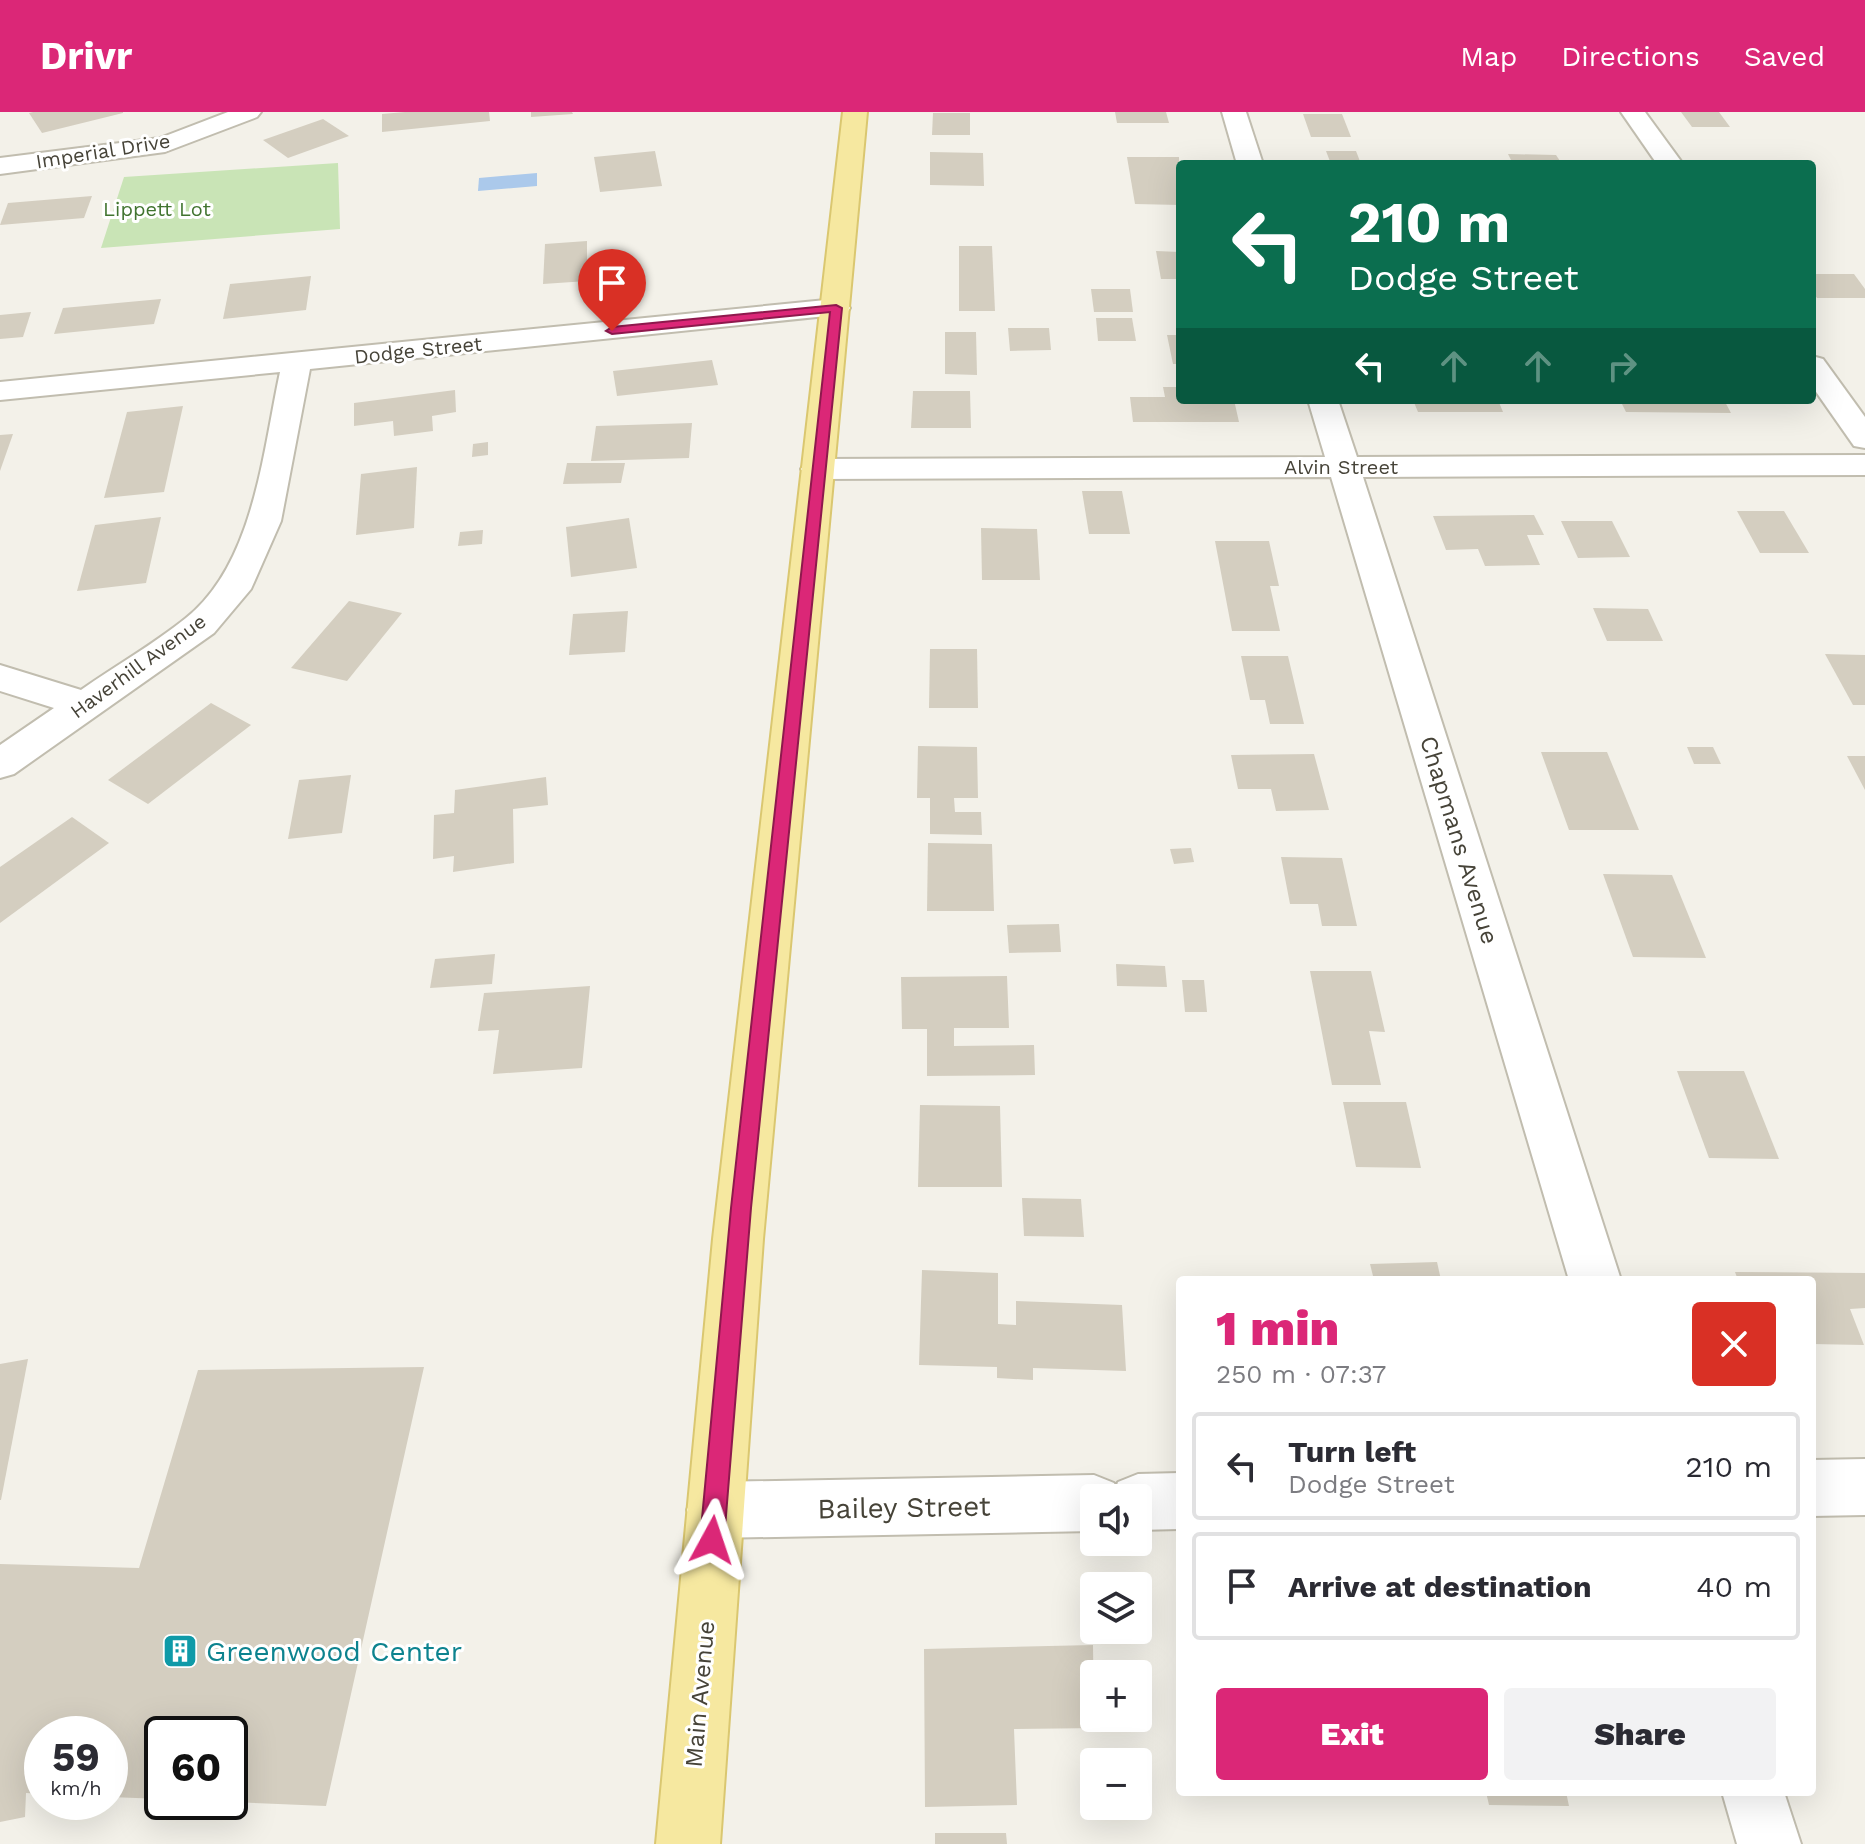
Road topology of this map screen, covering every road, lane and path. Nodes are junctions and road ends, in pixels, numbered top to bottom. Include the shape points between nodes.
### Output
1 (249, 112) edge
2 (855, 112) edge
3 (1234, 112) edge
4 (1633, 112) edge
5 (1249, 160) edge
6 (1667, 160) edge
7 (0, 166) edge
8 (836, 308) junction
9 (297, 362) junction
10 (1816, 371) edge
11 (0, 391) edge
12 (1324, 404) edge
13 (1865, 439) edge
14 (1865, 465) edge
15 (1344, 467) junction
16 (817, 469) junction
17 (0, 678) edge
18 (86, 705) junction
19 (0, 764) edge
20 (1594, 1276) edge
21 (1865, 1487) edge
22 (1816, 1488) edge
23 (1176, 1501) edge
24 (1152, 1502) edge
25 (1080, 1503) edge
26 (715, 1510) junction
27 (1754, 1796) edge
28 (688, 1844) edge
29 (1769, 1844) edge

1 - 7 street, Imperial Drive via 165,145
2 - 8 main road, Main Avenue
3 - 5 street
4 - 6 street
8 - 9 street, Dodge Street
8 - 16 main road, Main Avenue
9 - 11 street, Dodge Street
9 - 18 street, Haverhill Avenue via 264,521 239,581 201,625
10 - 13 street
12 - 15 street, Chapmans Avenue
14 - 15 street, Alvin Street
15 - 16 street, Alvin Street
15 - 20 street, Chapmans Avenue
16 - 26 main road, Main Avenue
17 - 18 street
18 - 19 street, Haverhill Avenue
21 - 22 street
23 - 24 street
25 - 26 street, Bailey Street
26 - 28 main road, Main Avenue
27 - 29 street

